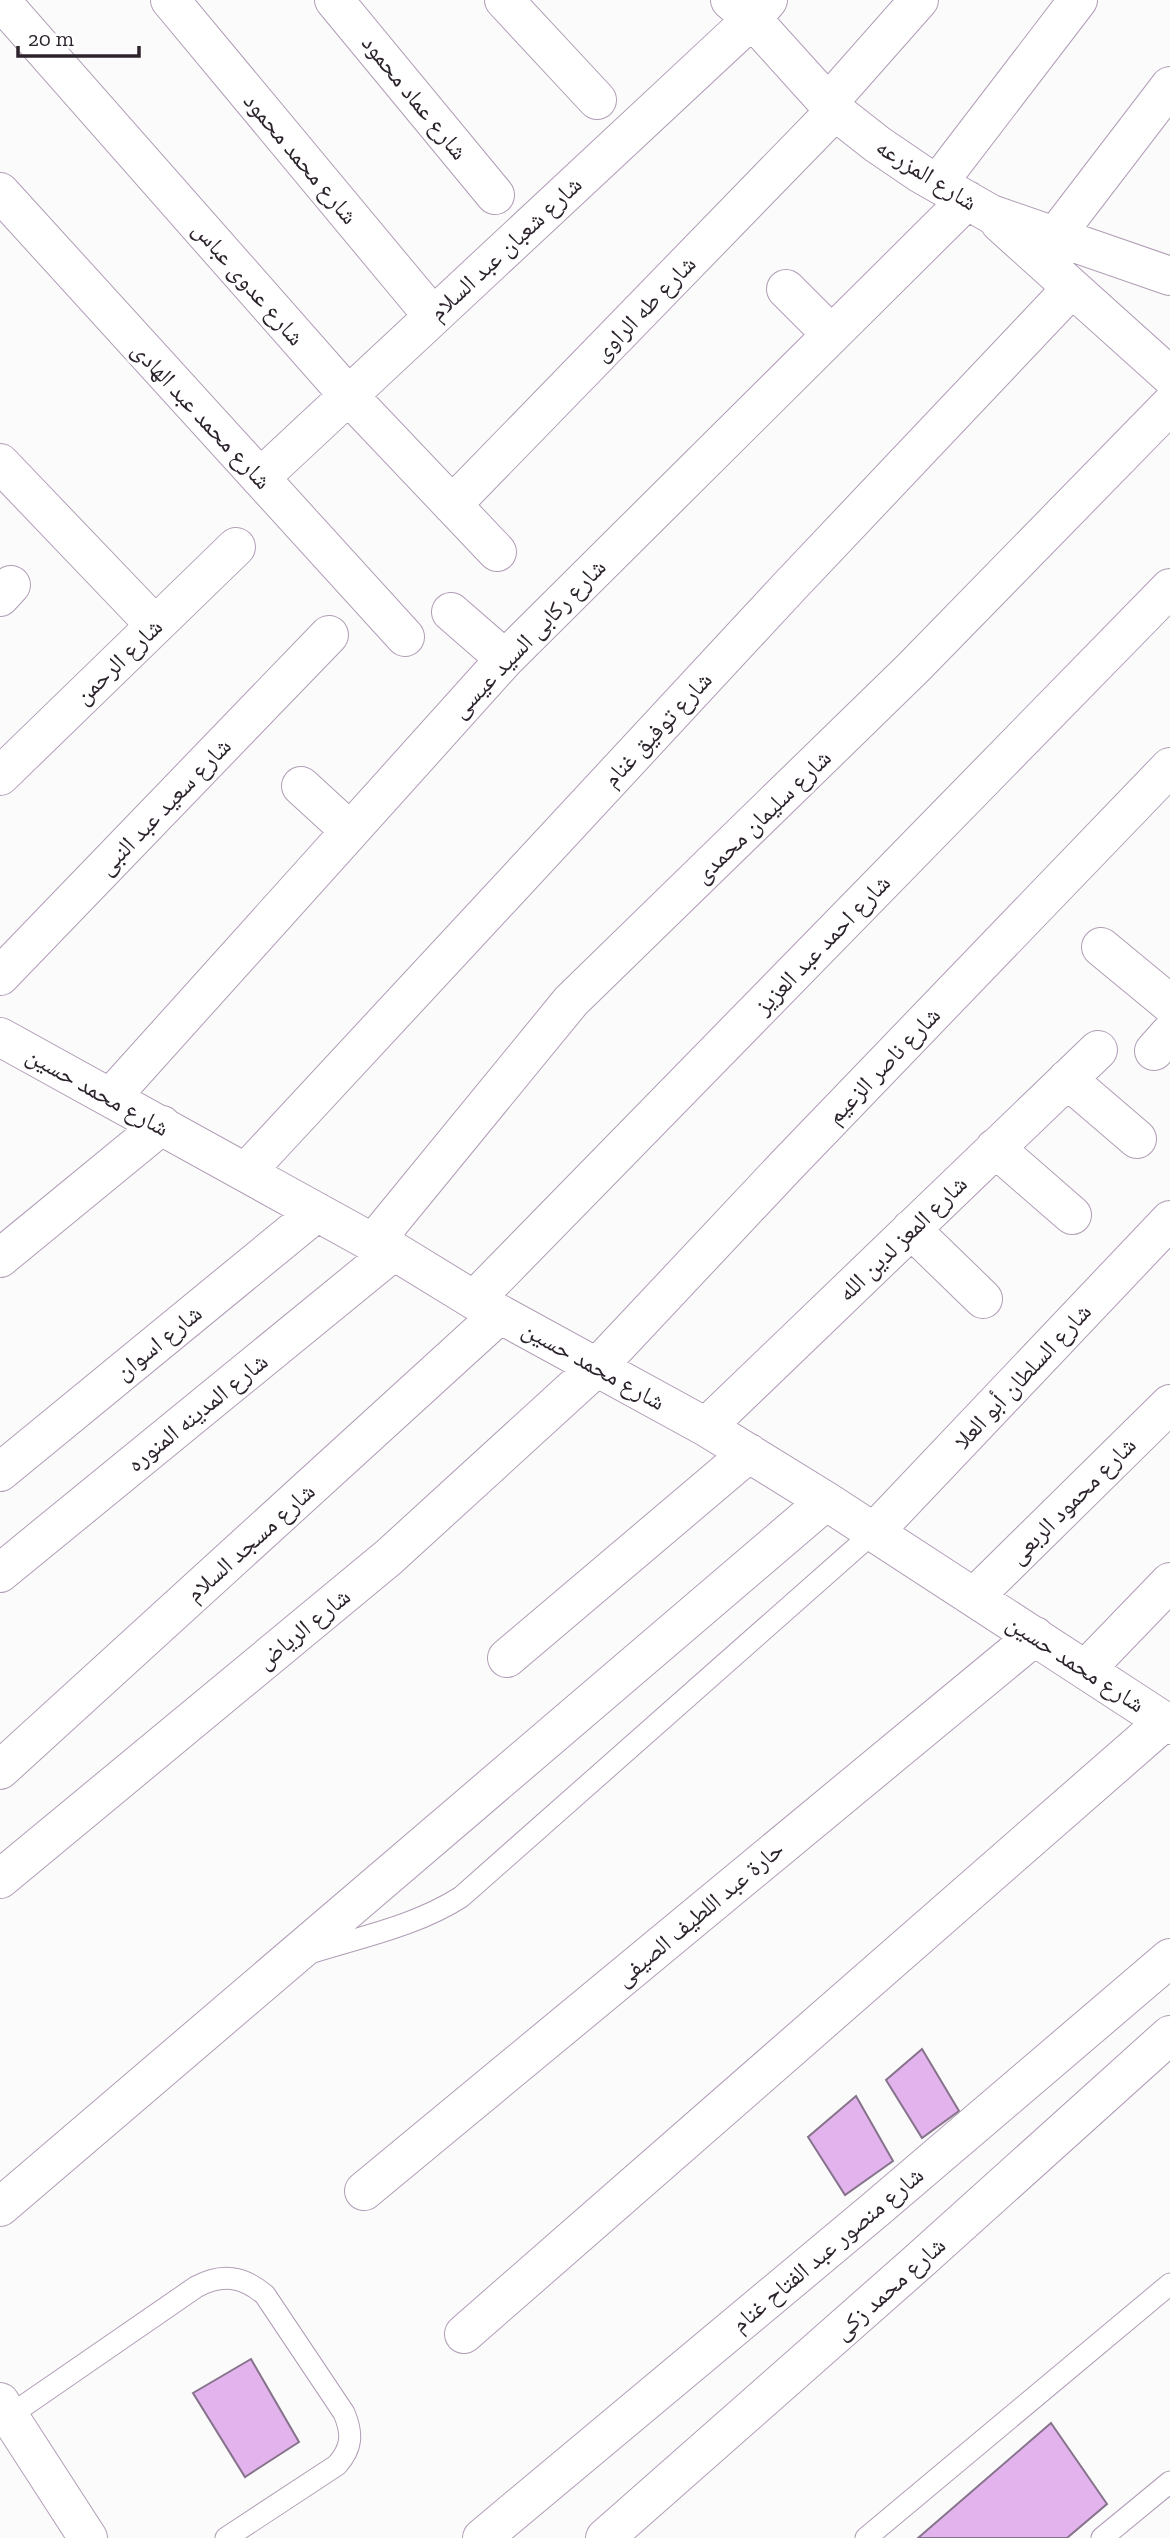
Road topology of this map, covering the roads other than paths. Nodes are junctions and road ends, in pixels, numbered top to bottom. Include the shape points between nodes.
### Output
1 (43, 0) edge
2 (170, 0) edge
3 (334, 0) edge
4 (504, 0) edge
5 (919, 0) edge
6 (1078, 0) edge
7 (750, 6) edge
8 (3, 9) edge
9 (1170, 86) edge
10 (597, 100) dead end
11 (832, 107) junction
12 (0, 192) edge
13 (495, 195) dead end
14 (965, 199) junction
15 (1056, 235) junction
16 (1170, 276) edge
17 (1072, 288) junction
18 (786, 289) dead end
19 (432, 315) junction
20 (831, 334) junction
21 (1170, 376) edge
22 (348, 395) junction
23 (1170, 405) edge
24 (0, 463) edge
25 (260, 478) junction
26 (452, 505) junction
27 (236, 547) dead end
28 (496, 552) dead end
29 (1170, 588) edge
30 (451, 612) dead end
31 (155, 625) junction
32 (329, 635) dead end
33 (405, 637) dead end
34 (505, 659) junction
35 (1170, 766) edge
36 (0, 776) edge
37 (301, 786) dead end
38 (349, 830) junction
39 (1101, 947) dead end
40 (0, 976) edge
41 (1170, 1004) edge
42 (0, 1037) edge
43 (1098, 1050) dead end
44 (1067, 1080) junction
45 (111, 1097) junction
46 (162, 1125) junction
47 (1137, 1139) dead end
48 (995, 1148) junction
49 (246, 1172) junction
50 (317, 1212) junction
51 (1072, 1215) dead end
52 (1170, 1220) edge
53 (911, 1229) junction
54 (384, 1247) junction
55 (0, 1258) edge
56 (983, 1299) dead end
57 (487, 1307) junction
58 (598, 1366) junction
59 (1170, 1404) edge
60 (706, 1426) junction
61 (749, 1453) junction
62 (0, 1472) edge
63 (826, 1501) junction
64 (874, 1532) junction
65 (0, 1573) edge
66 (1170, 1582) edge
67 (974, 1597) junction
68 (1035, 1636) junction
69 (507, 1658) dead end
70 (1086, 1669) junction
71 (1168, 1723) edge
72 (0, 1770) edge
73 (0, 1879) edge
74 (294, 1958) junction
75 (1170, 1958) edge
76 (1170, 2035) edge
77 (364, 2191) dead end
78 (0, 2207) edge
79 (1170, 2284) edge
80 (464, 2334) dead end
81 (4, 2409) edge
82 (1170, 2482) edge
83 (88, 2538) edge
84 (226, 2538) edge
85 (482, 2538) edge
86 (605, 2538) edge
87 (866, 2538) edge
88 (1102, 2538) edge

1 - 8 street
2 - 19 street, شارع محمد محمود
3 - 13 street, شارع عماد محمود
4 - 10 street
5 - 11 street, شارع طه الراوى
6 - 14 street, شارع ركابى السيد عيسى
7 - 11 street, شارع المزرعه
7 - 19 street, شارع شعبان عبد السلام
8 - 22 street, شارع عدوى عباس
9 - 15 street
11 - 14 street, شارع المزرعه via 877,144
11 - 26 street, شارع طه الراوى
12 - 25 street, شارع محمد عبد الهادى
14 - 15 street, شارع المزرعه
14 - 17 street
14 - 20 street, شارع ركابى السيد عيسى
15 - 16 street, شارع المزرعه
17 - 21 street
17 - 49 street, شارع توفيق غنام
18 - 20 street
19 - 22 street, شارع شعبان عبد السلام
20 - 34 street, شارع ركابى السيد عيسى
22 - 25 street, شارع شعبان عبد السلام
22 - 26 street, شارع عدوى عباس
23 - 54 street, شارع سليمان محمدى via 913,668 571,1001
24 - 31 street
25 - 33 street, شارع محمد عبد الهادى
26 - 28 street, شارع عدوى عباس
27 - 31 street, شارع الرحمن
29 - 57 street, شارع احمد عبد العزيز
30 - 34 street
31 - 36 street, شارع الرحمن
32 - 40 street, شارع سعيد عبد النبى
34 - 38 street, شارع ركابى السيد عيسى
35 - 58 street, شارع ناصر الزعيم
37 - 38 street
38 - 45 street, شارع ركابى السيد عيسى
39 - 41 street
42 - 45 street, شارع محمد حسين
43 - 44 street, شارع المعز لدين الله
44 - 47 street
44 - 48 street, شارع المعز لدين الله
45 - 46 street, شارع محمد حسين
46 - 49 street, شارع محمد حسين
46 - 55 street
48 - 51 street
48 - 53 street, شارع المعز لدين الله
49 - 50 street, شارع محمد حسين
50 - 54 street, شارع محمد حسين
50 - 62 street, شارع اسوان
52 - 64 street, شارع السلطان أبو العلا
53 - 56 street
53 - 60 street, شارع المعز لدين الله
54 - 57 street, شارع محمد حسين
54 - 65 street, شارع المدينه المنوره
57 - 58 street, شارع محمد حسين
57 - 72 street, شارع مسجد السلام
58 - 60 street, شارع محمد حسين
58 - 73 street, شارع الرياض via 389,1557
59 - 67 street, شارع محمود الربعى
60 - 61 street, شارع محمد حسين
61 - 63 street, شارع محمد حسين
61 - 69 street
63 - 64 street, شارع محمد حسين
63 - 74 street
64 - 67 street, شارع محمد حسين
64 - 74 lane via 461,1897 420,1919
66 - 70 street
67 - 68 street, شارع محمد حسين
68 - 70 street, شارع محمد حسين
68 - 77 street, حارة عبد اللطيف الصيفى
70 - 71 street, شارع محمد حسين
71 - 80 street
74 - 78 street
75 - 85 street, شارع منصور عبد الفتاح غنام
76 - 86 street, شارع محمد زكى
79 - 87 lane
81 - 83 street
81 - 84 lane via 209,2280 224,2277 253,2285 265,2295 344,2413 351,2441 337,2465
82 - 88 lane

